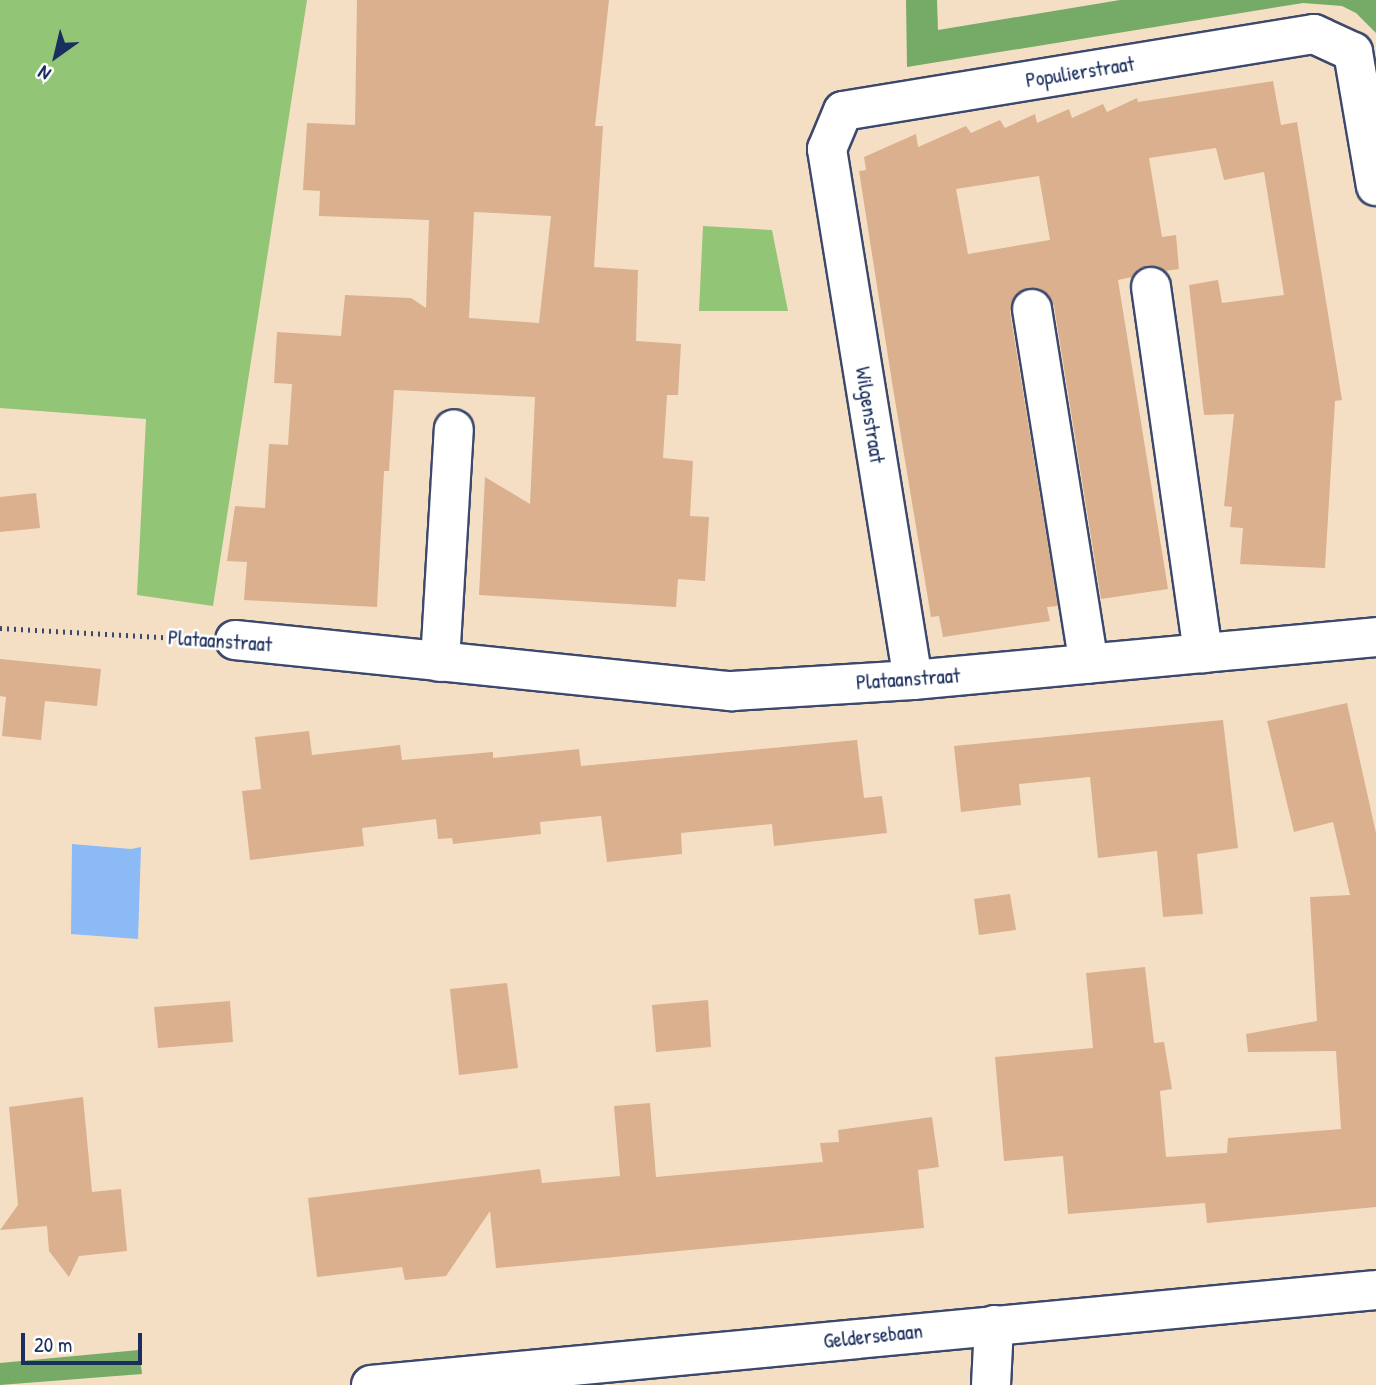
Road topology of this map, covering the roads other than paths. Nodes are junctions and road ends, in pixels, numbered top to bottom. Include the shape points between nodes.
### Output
1 (827, 149) joint
2 (1376, 186) edge
3 (1151, 287) dead end
4 (1032, 309) dead end
5 (454, 429) dead end
6 (1376, 636) edge
7 (235, 640) road end
8 (1203, 653) junction
9 (440, 662) junction
10 (1089, 663) junction
11 (913, 680) junction
12 (1376, 1290) edge
13 (994, 1325) junction
14 (371, 1385) edge
15 (991, 1385) edge

1 - 2 street, Populierstraat via 843,111 1314,34 1353,52
1 - 11 street, Wilgenstraat
3 - 8 street
4 - 10 street
5 - 9 street
6 - 8 street, Plataanstraat
7 - 9 street, Plataanstraat
8 - 10 street, Plataanstraat
9 - 11 street, Plataanstraat via 732,691
10 - 11 street, Plataanstraat
12 - 13 street, Geldersebaan
13 - 14 street, Geldersebaan
13 - 15 street

